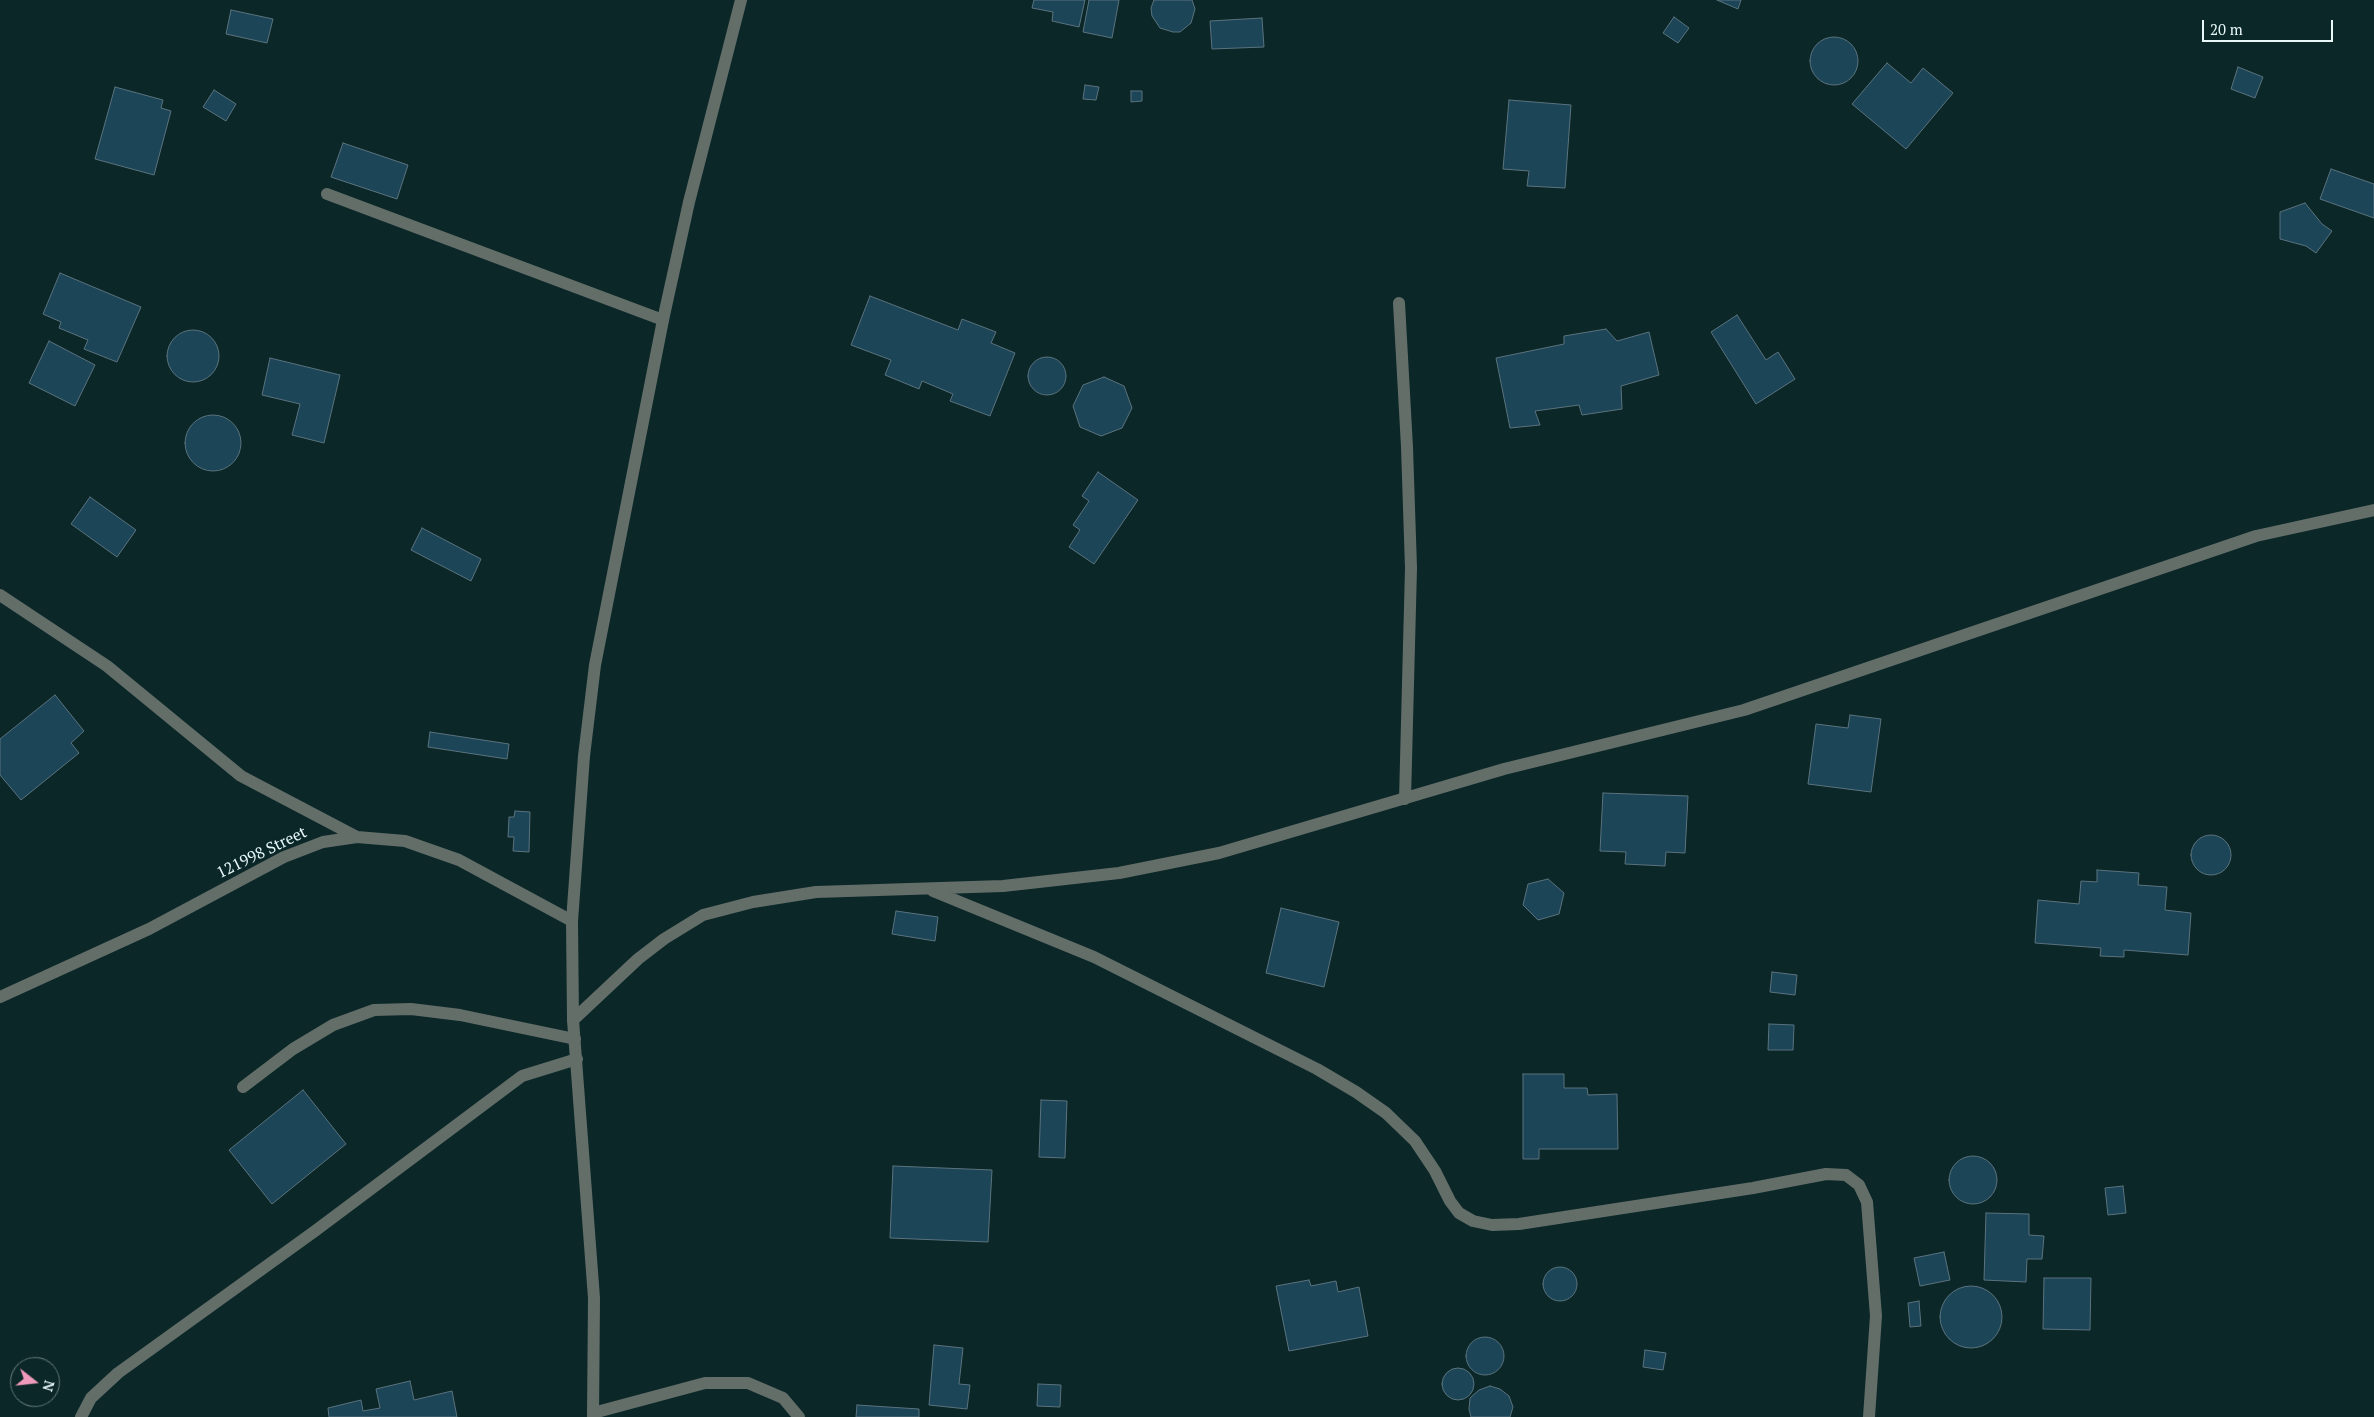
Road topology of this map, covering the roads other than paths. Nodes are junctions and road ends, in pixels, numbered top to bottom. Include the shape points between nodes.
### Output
1 (741, 0) edge
2 (327, 194) dead end
3 (1399, 303) dead end
4 (663, 320) junction
5 (2374, 510) edge
6 (0, 595) edge
7 (1405, 799) junction
8 (357, 837) junction
9 (929, 889) junction
10 (572, 921) junction
11 (4, 992) edge
12 (573, 1020) junction
13 (575, 1039) junction
14 (577, 1059) junction
15 (243, 1087) dead end
16 (593, 1415) edge
17 (80, 1417) edge
18 (799, 1417) edge
19 (1869, 1417) edge

1 - 4 street via 688,202
2 - 4 street
3 - 7 street via 1411,568
4 - 10 street via 595,664 584,756
5 - 7 street via 2256,536 1744,710 1504,769
6 - 8 street via 107,666 241,776
7 - 9 street via 1219,853 1119,873 1002,886
8 - 10 street, 121998 Street via 405,841 459,860
8 - 11 street, 121998 Street via 323,842 284,857 149,928
9 - 12 street via 816,892 753,902 704,915 638,959
9 - 19 street via 1094,957 1318,1068 1386,1113 1415,1142 1459,1214 1473,1221 1492,1225 1520,1224 1826,1174 1846,1175 1859,1185 1867,1202 1876,1316
10 - 12 street
12 - 13 street
13 - 14 street
13 - 15 street via 460,1015 411,1009 374,1010 333,1025 293,1049
14 - 16 street via 594,1298
14 - 17 street via 522,1076 118,1373 91,1398
16 - 18 street via 705,1383 748,1383 783,1398

